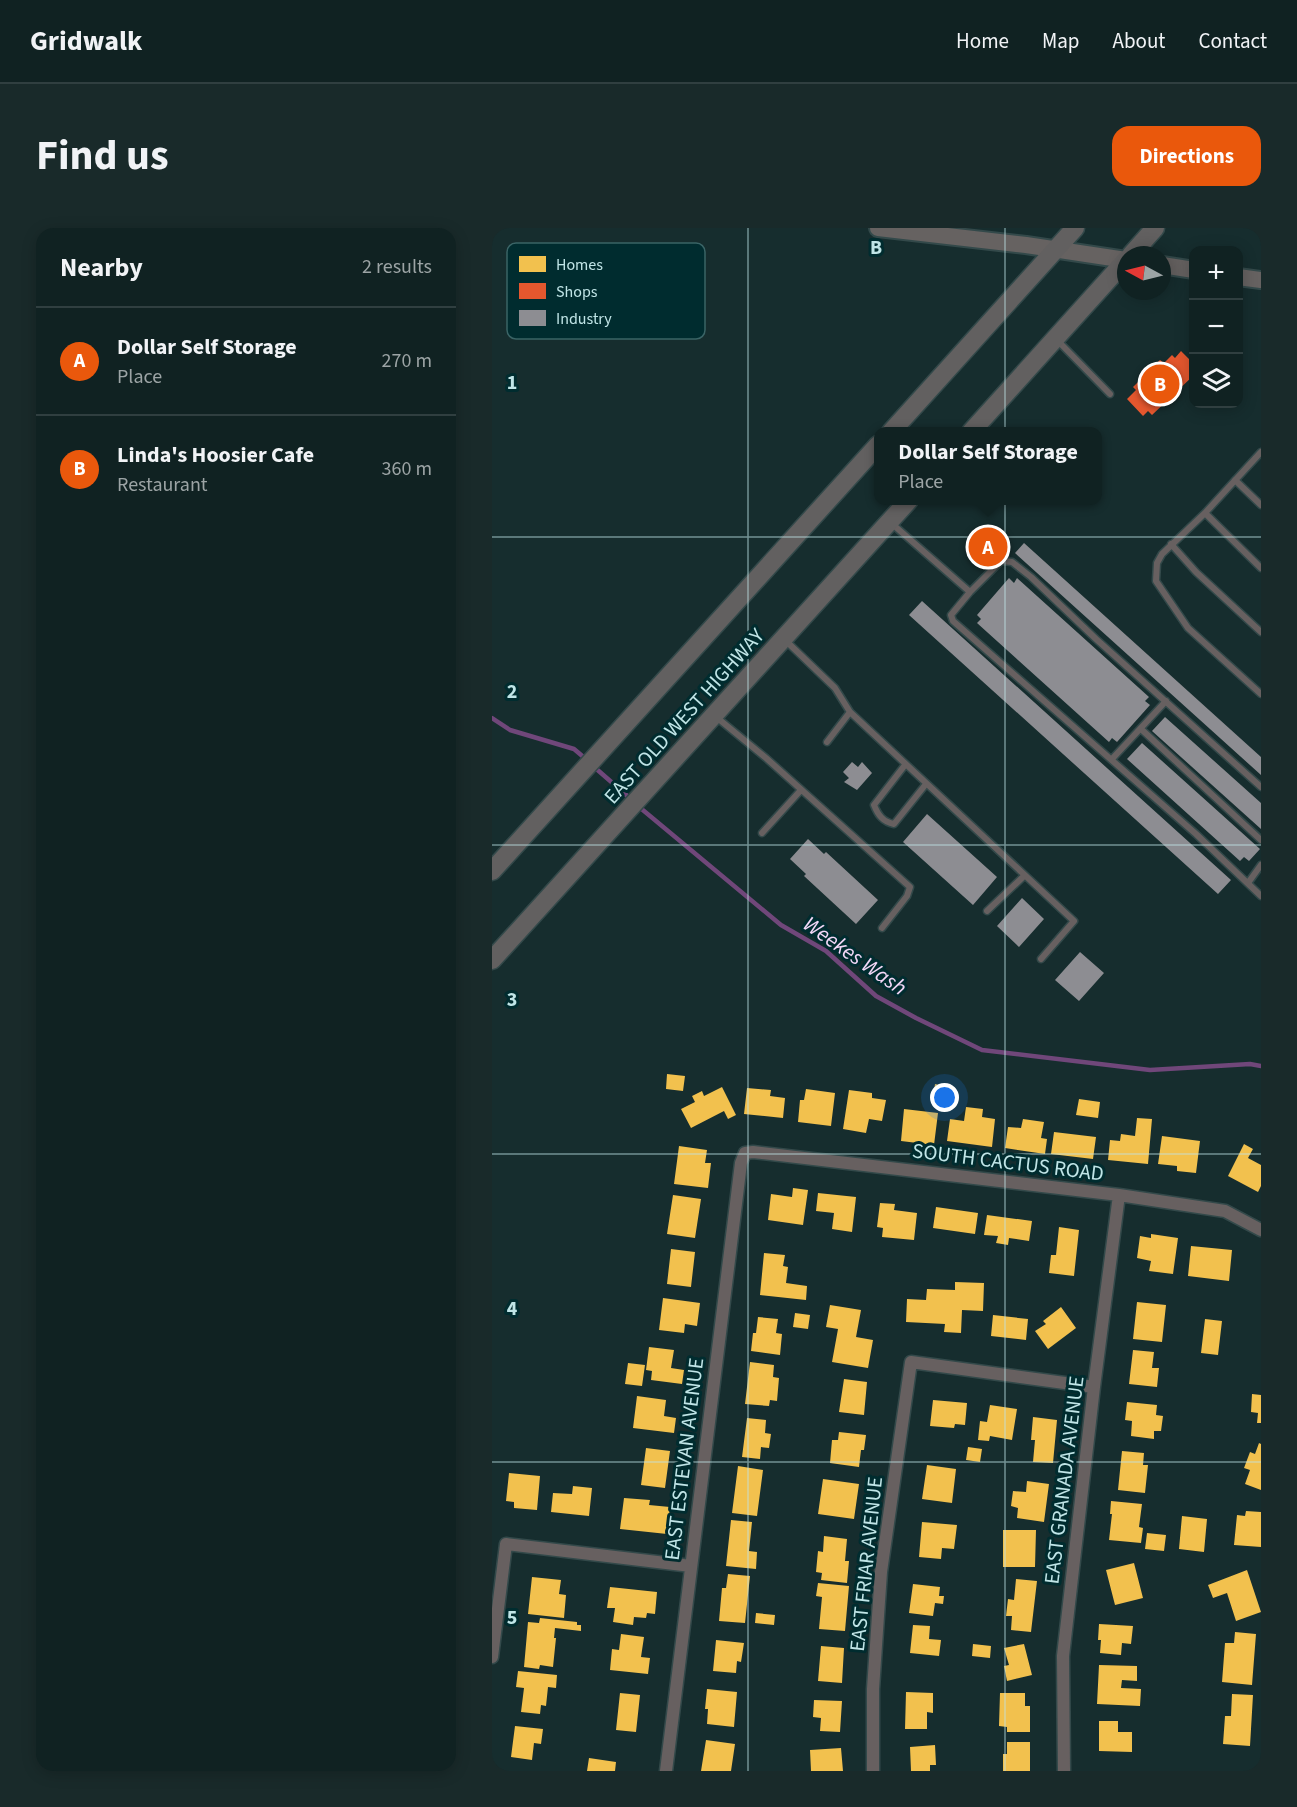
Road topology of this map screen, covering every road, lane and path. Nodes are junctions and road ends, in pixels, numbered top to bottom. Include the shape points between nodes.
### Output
1 (878, 228) edge
2 (1075, 228) edge
3 (1155, 228) edge
4 (1139, 246) edge
5 (1056, 249) junction
6 (1117, 259) edge
7 (1171, 266) edge
8 (1189, 269) edge
9 (1117, 270) edge
10 (1243, 278) edge
11 (1261, 280) edge
12 (1056, 338) junction
13 (1110, 394) dead end
14 (896, 427) edge
15 (976, 427) edge
16 (874, 451) edge
17 (1261, 452) edge
18 (1235, 480) junction
19 (905, 505) edge
20 (1261, 505) edge
21 (1205, 513) junction
22 (890, 522) junction
23 (1171, 544) junction
24 (1261, 568) edge
25 (970, 592) junction
26 (1261, 632) edge
27 (784, 638) junction
28 (1261, 694) edge
29 (1166, 701) junction
30 (850, 712) junction
31 (714, 715) junction
32 (1141, 729) junction
33 (827, 742) dead end
34 (1112, 759) junction
35 (905, 765) junction
36 (926, 784) junction
37 (1261, 787) edge
38 (801, 790) junction
39 (762, 833) dead end
40 (1261, 840) edge
41 (1261, 865) edge
42 (492, 871) edge
43 (1024, 876) junction
44 (1248, 883) junction
45 (1261, 896) edge
46 (987, 911) dead end
47 (882, 928) dead end
48 (1041, 959) dead end
49 (492, 960) edge
50 (745, 1153) joint
51 (1119, 1195) junction
52 (1261, 1230) edge
53 (1094, 1387) junction
54 (691, 1566) junction
55 (492, 1658) edge
56 (666, 1771) edge
57 (873, 1771) edge
58 (1064, 1771) edge

1 - 5 main road
2 - 5 main road
3 - 4 main road
5 - 6 main road
5 - 14 main road
7 - 8 main road
9 - 12 main road
10 - 11 main road
12 - 13 lane
12 - 15 main road
16 - 42 main road, EAST OLD WEST HIGHWAY
17 - 18 lane
18 - 20 lane
18 - 21 lane
19 - 22 main road, EAST OLD WEST HIGHWAY
21 - 23 lane
21 - 24 lane
22 - 25 lane
22 - 27 main road, EAST OLD WEST HIGHWAY
23 - 26 lane
23 - 28 lane via 1157,563 1156,581 1188,628
25 - 29 lane via 1001,561 1012,562
25 - 34 lane via 951,615 953,621
27 - 30 lane via 835,688
27 - 31 main road, EAST OLD WEST HIGHWAY
29 - 32 lane
29 - 37 lane
30 - 33 lane
30 - 35 lane
31 - 38 lane
31 - 49 main road, EAST OLD WEST HIGHWAY
32 - 34 lane
32 - 40 lane
34 - 44 lane
35 - 36 lane
35 - 36 lane via 874,805 887,823 894,824
36 - 43 lane
38 - 39 lane
38 - 47 lane via 910,887
41 - 44 lane
43 - 46 lane
43 - 48 lane via 1074,921
44 - 45 lane
50 - 51 street, SOUTH CACTUS ROAD
50 - 54 street, EAST ESTEVAN AVENUE
51 - 52 street, SOUTH CACTUS ROAD via 1225,1211
51 - 53 street, EAST GRANADA AVENUE
53 - 57 street, EAST FRIAR AVENUE via 910,1362 881,1572 873,1689
53 - 58 street, EAST GRANADA AVENUE via 1063,1656
54 - 55 street via 506,1544
54 - 56 street, EAST ESTEVAN AVENUE

